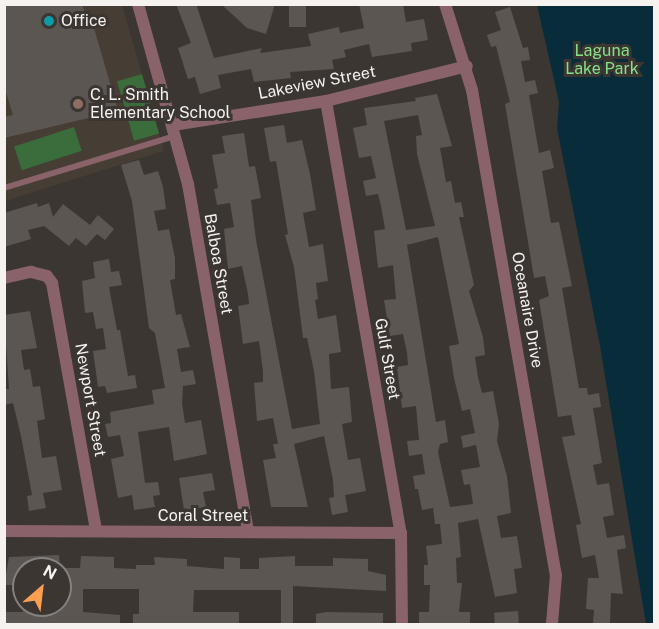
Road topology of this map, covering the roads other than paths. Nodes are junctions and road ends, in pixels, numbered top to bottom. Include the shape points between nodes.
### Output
1 (138, 4) edge
2 (445, 4) edge
3 (467, 66) junction
4 (326, 101) junction
5 (174, 130) junction
6 (4, 188) edge
7 (4, 278) edge
8 (4, 531) edge
9 (96, 531) junction
10 (248, 532) junction
11 (401, 533) junction
12 (402, 624) edge
13 (552, 624) edge

1 - 5 street, Balboa Street
2 - 3 street, Oceanaire Drive
3 - 4 street, Lakeview Street
3 - 13 street, Oceanaire Drive via 556,575
4 - 5 street, Lakeview Street
4 - 11 street, Gulf Street
5 - 6 lane
5 - 10 street, Balboa Street via 188,184
7 - 9 street, Newport Street via 31,272 47,276 55,292
8 - 9 street, Coral Street
9 - 10 street, Coral Street
10 - 11 street, Coral Street
11 - 12 street, Gulf Street

